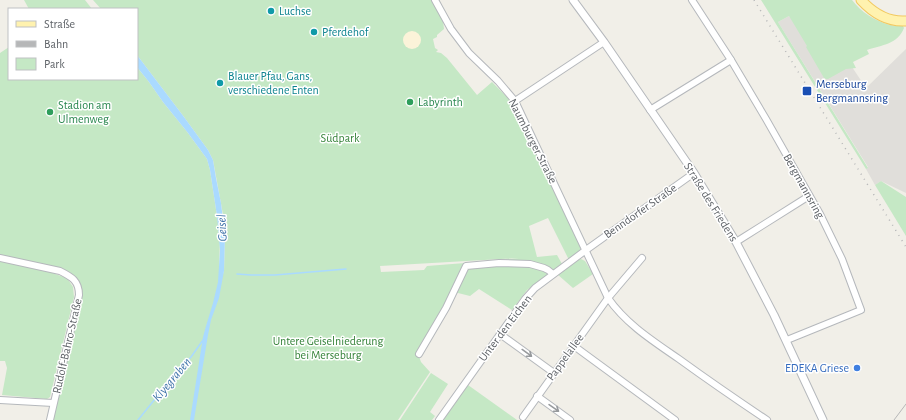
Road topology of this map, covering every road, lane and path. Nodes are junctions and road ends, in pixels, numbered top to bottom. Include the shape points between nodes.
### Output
1 (435, 0) edge
2 (573, 0) edge
3 (692, 0) edge
4 (861, 0) edge
5 (905, 21) edge
6 (604, 42) junction
7 (731, 60) junction
8 (515, 101) junction
9 (650, 110) junction
10 (694, 173) junction
11 (809, 196) junction
12 (736, 242) junction
13 (586, 250) junction
14 (0, 258) edge
15 (642, 258) dead end
16 (553, 274) junction
17 (608, 298) junction
18 (500, 334) junction
19 (787, 340) junction
20 (574, 346) junction
21 (419, 354) dead end
22 (554, 373) junction
23 (537, 396) junction
24 (0, 400) edge
25 (53, 403) junction
26 (523, 417) dead end
27 (50, 420) edge
28 (439, 420) edge
29 (570, 420) edge
30 (675, 420) edge
31 (767, 420) edge
32 (823, 420) edge

1 - 8 street, Naumburger Straße via 451,29 469,53
2 - 6 street, Straße des Friedens
3 - 7 street, Bergmannsring
4 - 5 main road via 885,18
6 - 8 street
6 - 9 street, Straße des Friedens
7 - 9 street
7 - 11 street, Bergmannsring
8 - 13 street, Naumburger Straße
9 - 10 street, Straße des Friedens
10 - 12 street, Straße des Friedens
10 - 13 street, Benndorfer Straße
11 - 12 street
11 - 19 street, Bergmannsring via 842,259 861,310
12 - 19 street, Straße des Friedens
13 - 16 street, Unter den Eichen
13 - 17 street, Naumburger Straße
14 - 25 street, Rudolf-Bahro-Straße via 60,271 75,281 79,288
15 - 17 street
16 - 18 street, Unter den Eichen via 525,298
16 - 21 street via 530,264 466,266 446,308
17 - 20 street, Pappelallee
17 - 31 street, Naumburger Straße via 640,331
18 -> 22 street
18 - 28 street, Unter den Eichen
19 - 32 street, Straße des Friedens
20 - 22 street, Pappelallee
20 - 30 street
22 - 23 street, Pappelallee
23 - 26 street, Pappelallee
23 -> 29 street
24 - 25 street
25 - 27 street, Rudolf-Bahro-Straße

